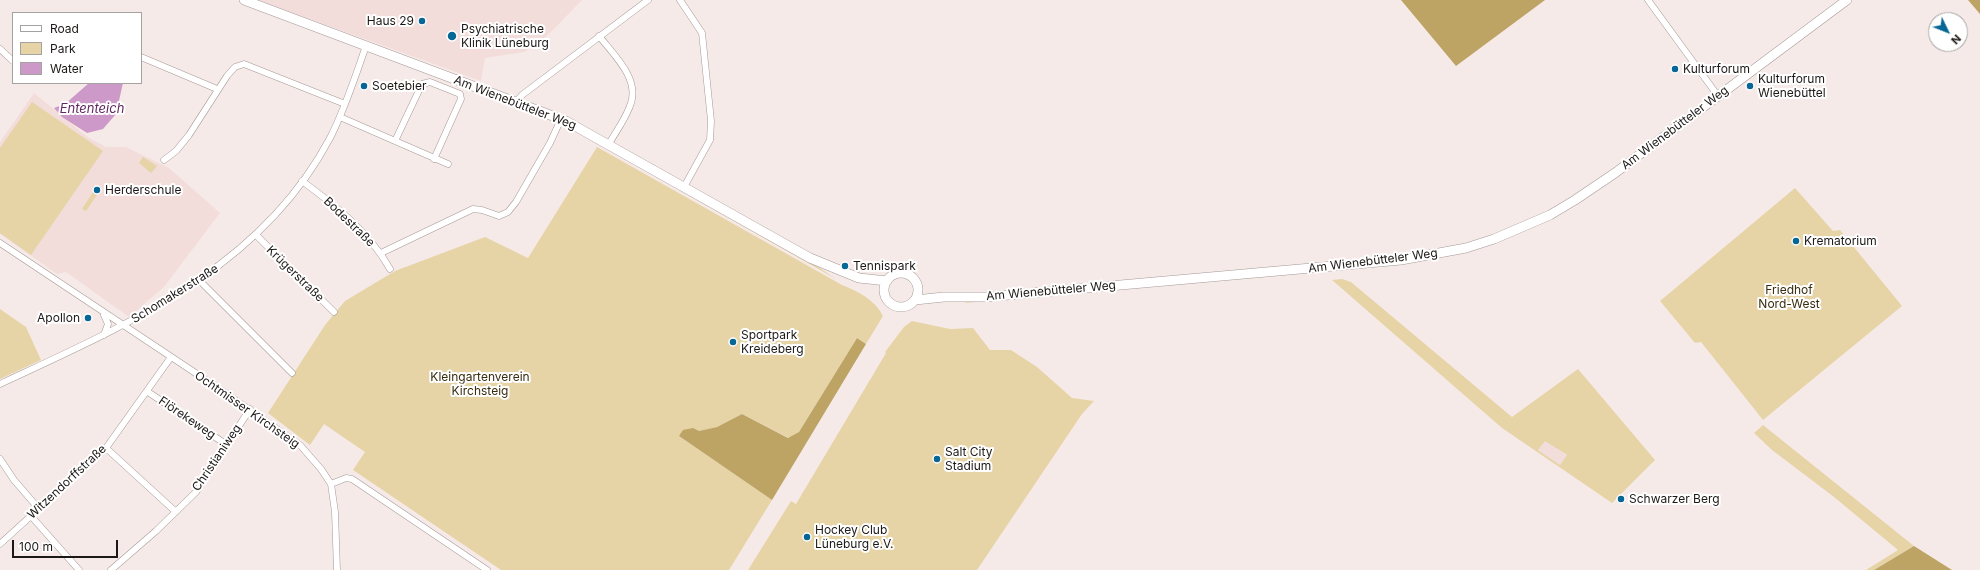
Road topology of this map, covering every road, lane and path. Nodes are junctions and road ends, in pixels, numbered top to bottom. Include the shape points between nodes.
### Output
1 (244, 0) edge
2 (648, 0) edge
3 (680, 0) edge
4 (1648, 0) edge
5 (1847, 0) edge
6 (600, 36) junction
7 (366, 46) junction
8 (0, 49) edge
9 (142, 57) edge
10 (12, 60) edge
11 (217, 89) junction
12 (1718, 96) junction
13 (516, 102) junction
14 (345, 104) junction
15 (340, 117) junction
16 (561, 119) junction
17 (395, 141) junction
18 (609, 144) junction
19 (434, 158) junction
20 (164, 160) dead end
21 (448, 164) dead end
22 (302, 181) junction
23 (684, 186) junction
24 (256, 235) junction
25 (0, 243) edge
26 (382, 253) junction
27 (390, 269) dead end
28 (859, 278) junction
29 (200, 281) junction
30 (888, 281) junction
31 (918, 288) junction
32 (885, 293) junction
33 (944, 297) junction
34 (915, 300) junction
35 (334, 312) dead end
36 (104, 313) junction
37 (123, 326) junction
38 (104, 335) junction
39 (171, 357) junction
40 (292, 373) dead end
41 (0, 384) edge
42 (148, 392) junction
43 (250, 410) junction
44 (227, 445) junction
45 (106, 448) junction
46 (0, 459) edge
47 (331, 484) junction
48 (39, 509) junction
49 (176, 512) junction
50 (31, 516) junction
51 (0, 544) edge
52 (79, 570) edge
53 (111, 570) edge
54 (337, 570) edge
55 (487, 570) edge

1 - 7 street, Am Wienebütteler Weg
2 - 6 street
3 - 23 street via 702,32 711,120 709,144
4 - 12 street
5 - 12 street, Am Wienebütteler Weg
6 - 13 street
6 - 18 street via 630,78 633,94 631,104
7 - 13 street, Am Wienebütteler Weg
7 - 14 street, Schomakerstraße
8 - 10 street
9 - 11 street
11 - 14 street via 235,67 244,64
11 - 20 street via 188,135 176,151
12 - 33 street, Am Wienebütteler Weg via 1615,173 1550,215 1466,248 1429,256 1330,267 986,297
13 - 16 street, Am Wienebütteler Weg
14 - 15 street, Schomakerstraße
15 - 17 street
15 - 22 street, Schomakerstraße
16 - 18 street, Am Wienebütteler Weg
16 - 26 street via 535,169 508,212 499,216 473,209
17 - 19 street
17 - 19 street via 422,84 430,82 460,94 461,99
18 - 23 street, Am Wienebütteler Weg
19 - 21 street
22 - 24 street, Schomakerstraße
22 - 26 street, Bodestraße via 351,221
23 - 28 street, Am Wienebütteler Weg via 810,258
24 - 29 street, Schomakerstraße
24 - 35 street, Krügerstraße
25 - 36 street, Ochtmisser Kirchsteig
26 - 27 street, Bodestraße
28 - 30 street, Am Wienebütteler Weg
28 - 32 street, Am Wienebütteler Weg
29 - 37 street, Schomakerstraße
29 - 40 street
30 - 31 street, Am Wienebütteler Weg via 894,275 904,273 913,278
30 - 32 street
31 - 33 street, Am Wienebütteler Weg
31 - 34 street
32 - 34 street, Am Wienebütteler Weg via 890,302 899,306 906,306
33 - 34 street, Am Wienebütteler Weg
36 - 37 street, Ochtmisser Kirchsteig
36 - 38 street via 108,324
37 - 38 street, Schomakerstraße
37 - 39 street, Ochtmisser Kirchsteig
38 - 41 street, Schomakerstraße
39 - 42 street, Witzendorffstraße
39 - 43 street, Ochtmisser Kirchsteig
42 - 44 street, Flörekeweg
42 - 45 street, Witzendorffstraße
43 - 44 street, Christianiweg
43 - 47 street, Ochtmisser Kirchsteig via 300,445 322,469
44 - 49 street, Christianiweg via 196,492
45 - 48 street, Witzendorffstraße
45 - 49 street
46 - 48 street
47 - 54 street via 336,512
47 - 55 street via 346,478 352,479
48 - 50 street, Witzendorffstraße
49 - 53 street, Christianiweg
50 - 51 street, Witzendorffstraße
50 - 52 street

